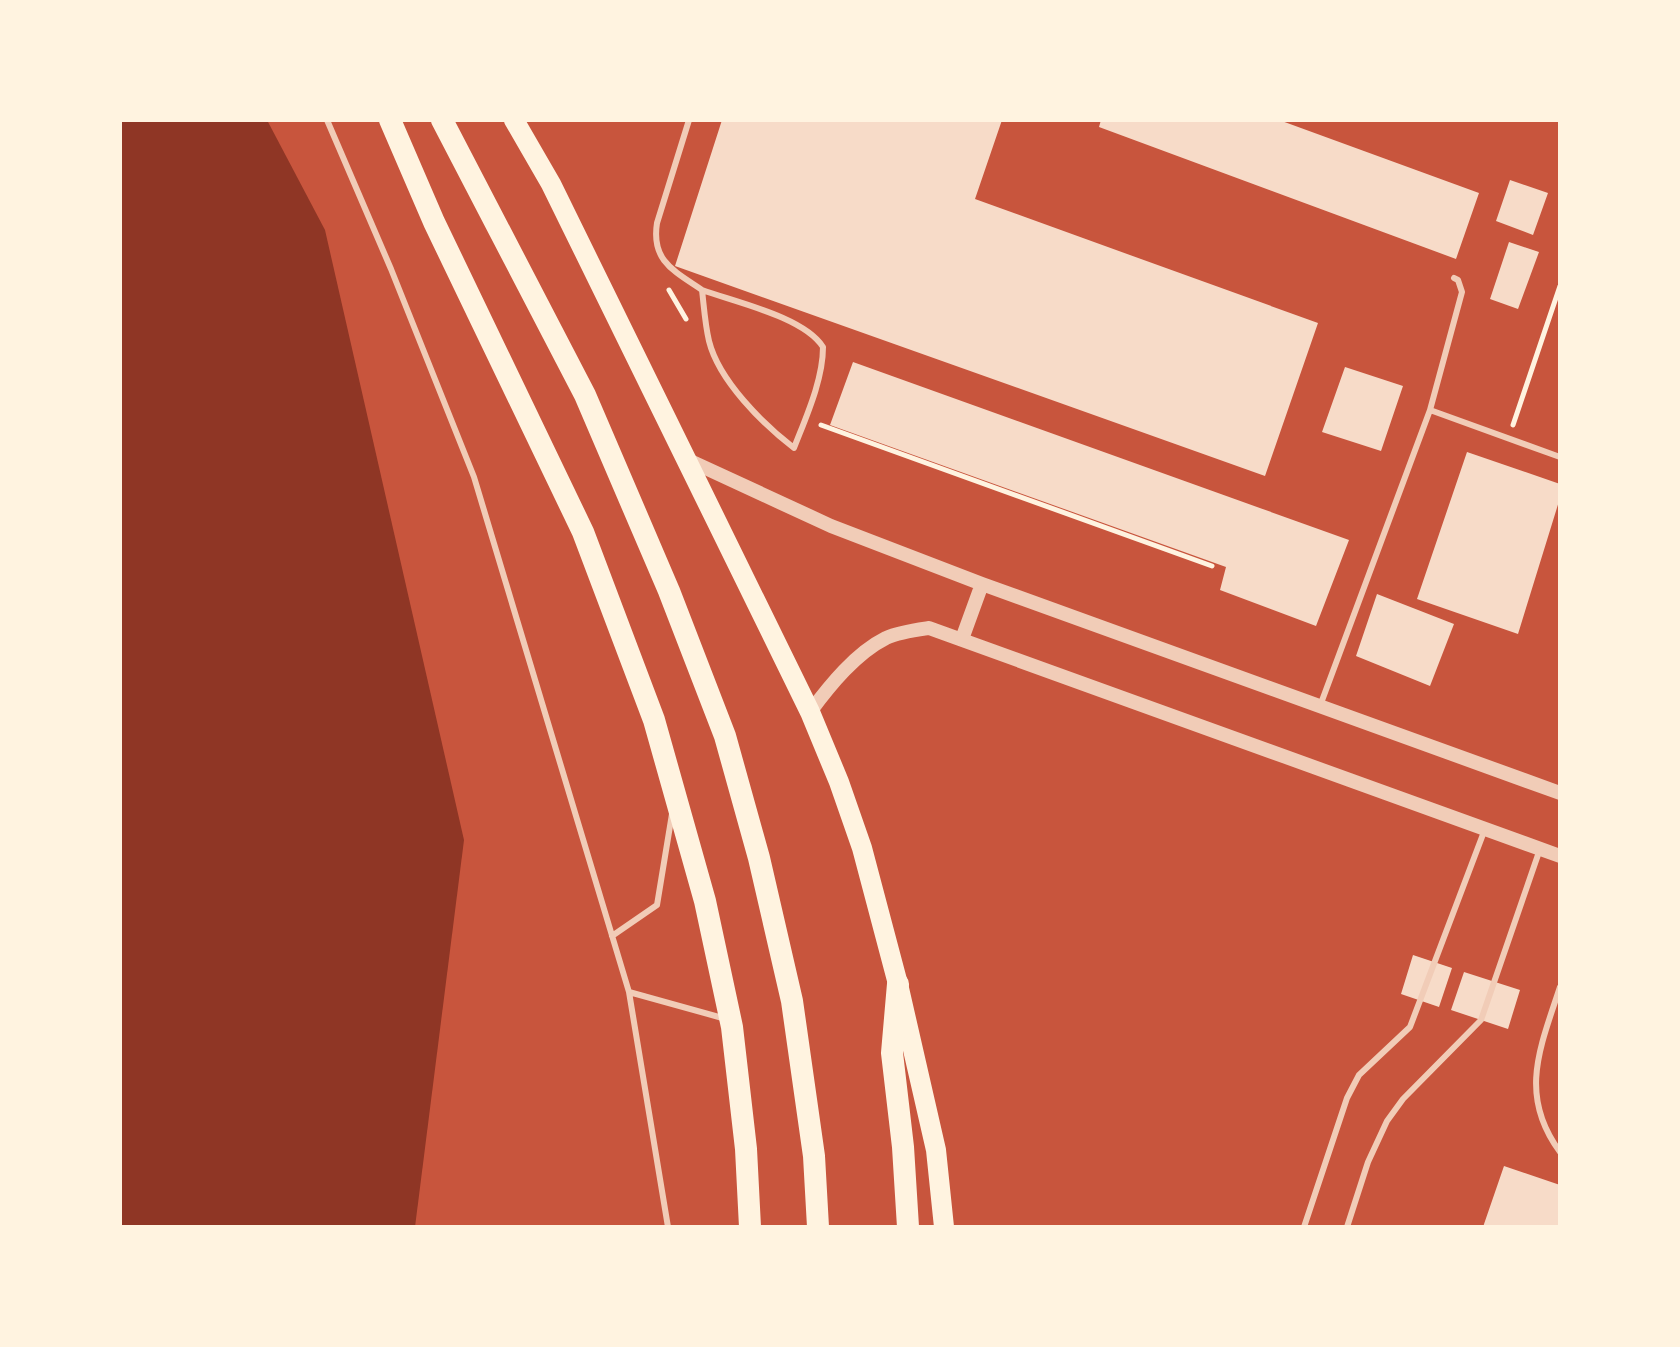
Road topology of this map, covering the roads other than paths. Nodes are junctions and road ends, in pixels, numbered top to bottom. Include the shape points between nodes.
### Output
1 (327, 120) edge
2 (390, 120) edge
3 (442, 120) edge
4 (514, 120) edge
5 (689, 120) edge
6 (1454, 278) dead end
7 (702, 290) junction
8 (1430, 410) junction
9 (1560, 457) edge
10 (686, 459) junction
11 (982, 584) junction
12 (962, 639) junction
13 (1320, 706) junction
14 (810, 712) junction
15 (1560, 793) edge
16 (675, 795) junction
17 (1485, 829) junction
18 (1540, 849) junction
19 (1560, 856) edge
20 (612, 936) junction
21 (898, 984) junction
22 (1560, 987) edge
23 (629, 992) junction
24 (731, 1021) junction
25 (1560, 1152) edge
26 (668, 1227) edge
27 (750, 1227) edge
28 (818, 1227) edge
29 (908, 1227) edge
30 (944, 1227) edge
31 (1304, 1227) edge
32 (1347, 1227) edge

1 - 20 lane via 474,477
2 - 16 highway via 583,532 654,720
3 - 28 highway via 585,395 725,736 792,1001 814,1156
4 - 10 highway via 551,184
5 - 7 lane via 654,239 668,267
6 - 8 lane via 1462,292
7 - 7 lane via 709,343 729,380 770,429 794,448 823,347 793,323
8 - 9 lane
8 - 13 lane
10 - 11 street via 831,526
10 - 14 highway
11 - 12 street
11 - 13 street
12 - 14 street via 929,628 887,638 838,677
12 - 17 street
13 - 15 street
14 - 21 highway via 862,848
16 - 20 lane via 657,905
16 - 24 highway
17 - 18 street
17 - 31 lane via 1410,1027 1359,1075 1347,1098
18 - 19 street
18 - 32 lane via 1481,1020 1387,1121
20 - 23 lane
21 - 29 highway via 892,1053
21 - 30 highway via 936,1150
22 - 25 lane via 1536,1073 1535,1098 1540,1119
23 - 24 lane
23 - 26 lane
24 - 27 highway

